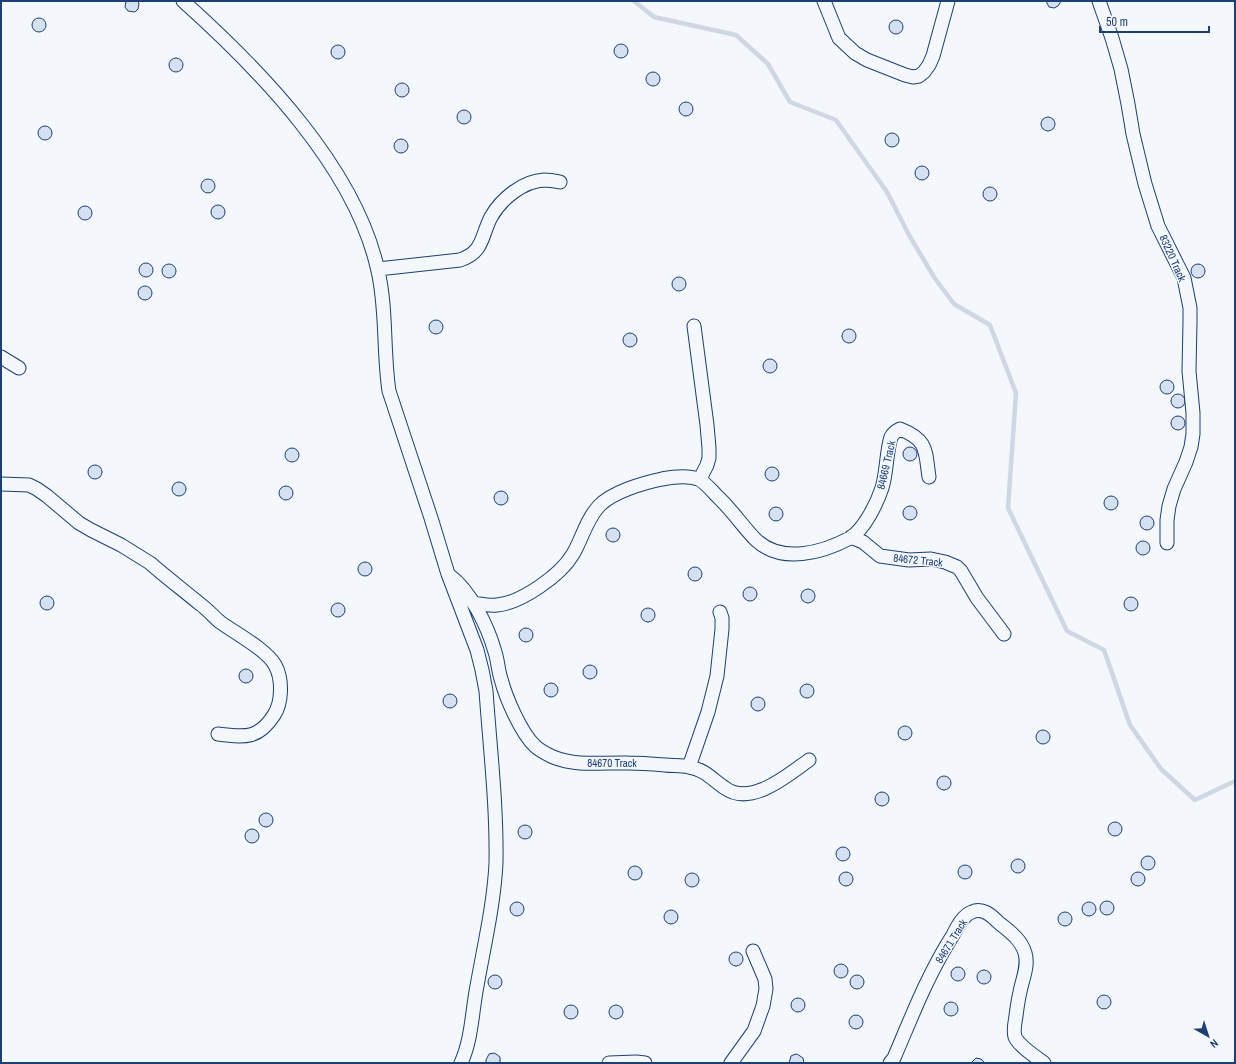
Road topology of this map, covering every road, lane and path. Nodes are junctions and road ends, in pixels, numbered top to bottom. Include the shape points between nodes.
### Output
1 (183, 1) edge
2 (824, 1) edge
3 (948, 1) edge
4 (1099, 1) edge
5 (560, 182) dead end
6 (378, 269) junction
7 (694, 326) dead end
8 (1, 357) edge
9 (19, 368) dead end
10 (929, 477) dead end
11 (700, 479) junction
12 (1, 484) edge
13 (851, 537) junction
14 (1167, 543) dead end
15 (448, 574) junction
16 (473, 603) junction
17 (720, 612) dead end
18 (1004, 634) dead end
19 (218, 734) dead end
20 (808, 760) dead end
21 (689, 767) junction
22 (753, 952) dead end
23 (461, 1063) edge
24 (609, 1063) edge
25 (645, 1063) edge
26 (731, 1063) edge
27 (890, 1063) edge
28 (1044, 1063) edge

1 - 6 street via 232,47 302,124 336,174 357,211 369,238
2 - 3 street via 839,38 855,53 905,76 913,77 919,76 930,65
4 - 14 street, 83220 Track via 1121,69 1145,184 1158,226 1184,278 1190,308 1189,371 1193,434 1191,447 1169,506
5 - 6 street via 536,181 507,198 495,210 481,243 468,258
6 - 15 street via 385,323 389,391
7 - 11 street via 709,448 707,465
8 - 9 street
10 - 13 street, 84669 Track via 922,443 912,434 897,430 892,436 882,487 876,503 869,516
11 - 13 street, 84669 Track via 764,546 783,553 805,554 822,550
11 - 16 street via 662,479 642,484 609,498 592,515 573,555 552,577 523,597 509,603
12 - 19 street via 29,485 37,489 79,523 137,554 275,664 280,683 279,702 268,724 260,731 243,737
13 - 18 street, 84672 Track via 863,542 880,556 945,562 956,567
15 - 16 street, 84670 Track via 460,584
15 - 23 street via 477,650 486,691 496,827 494,890 470,1033
16 - 21 street, 84670 Track via 490,637 501,680 516,715 524,732 541,752 570,762 587,764 629,762
17 - 21 street via 722,629 718,676
20 - 21 street, 84670 Track via 771,786 743,794 727,790 708,774
22 - 26 street via 765,979 763,1006 754,1031
24 - 25 street
27 - 28 street, 84671 Track via 941,953 961,922 978,910 991,916 1020,941 1024,948 1026,964 1014,1027 1015,1034 1020,1043

